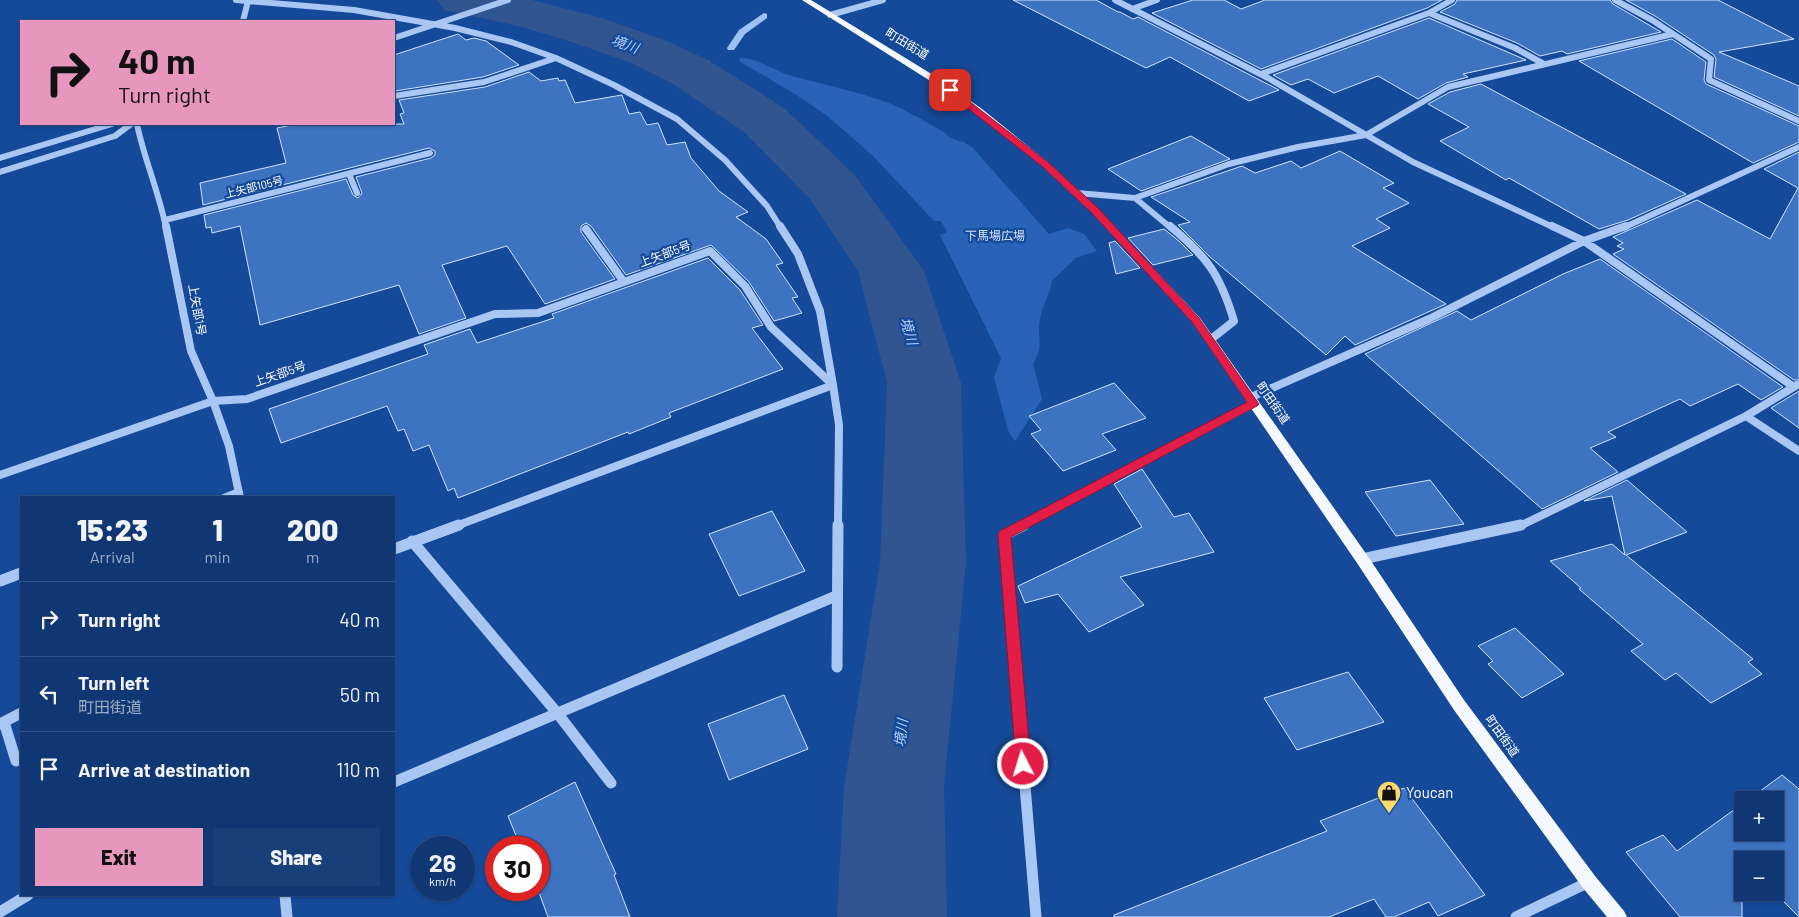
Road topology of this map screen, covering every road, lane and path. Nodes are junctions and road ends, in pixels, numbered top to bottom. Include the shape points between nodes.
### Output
1 (236, 0) edge
2 (508, 0) edge
3 (806, 0) edge
4 (883, 0) edge
5 (1115, 0) edge
6 (1157, 0) edge
7 (1452, 0) edge
8 (1615, 0) edge
9 (248, 1) edge
10 (1132, 9) junction
11 (1429, 13) junction
12 (830, 16) junction
13 (243, 20) edge
14 (448, 20) joint
15 (435, 25) junction
16 (1673, 34) junction
17 (395, 38) edge
18 (556, 58) junction
19 (1544, 64) junction
20 (1261, 74) junction
21 (395, 96) edge
22 (1799, 121) edge
23 (109, 125) edge
24 (131, 125) edge
25 (137, 125) edge
26 (1366, 135) junction
27 (1799, 147) edge
28 (430, 153) dead end
29 (0, 158) edge
30 (0, 172) edge
31 (349, 174) junction
32 (1077, 192) junction
33 (357, 193) dead end
34 (1135, 198) junction
35 (165, 220) junction
36 (586, 229) dead end
37 (1584, 241) junction
38 (624, 282) junction
39 (1210, 340) junction
40 (833, 385) junction
41 (1797, 385) edge
42 (213, 401) junction
43 (1251, 401) junction
44 (1746, 416) junction
45 (1799, 451) edge
46 (0, 475) edge
47 (240, 495) edge
48 (1004, 535) joint
49 (412, 541) junction
50 (395, 549) edge
51 (1362, 559) junction
52 (20, 573) edge
53 (0, 581) edge
54 (836, 596) junction
55 (836, 667) dead end
56 (20, 714) edge
57 (558, 714) junction
58 (2, 723) edge
59 (16, 761) dead end
60 (395, 782) edge
61 (611, 783) dead end
62 (1589, 882) junction
63 (26, 896) edge
64 (285, 896) edge
65 (0, 912) edge
66 (287, 917) edge
67 (1036, 917) edge
68 (1516, 917) edge
69 (1618, 917) edge

1 - 9 street
2 - 14 street
3 - 12 main road, 町田街道
4 - 12 street
5 - 10 street
6 - 10 street
7 - 11 street
8 - 16 street via 1634,8
9 - 13 street
9 - 15 street via 354,10
10 - 20 street
11 - 19 street via 1515,48
11 - 20 street
12 - 32 main road, 町田街道 via 950,90
14 - 15 street
15 - 17 street
15 - 18 street via 511,42
16 - 19 street
16 - 22 street via 1711,60 1709,80
18 - 21 street via 484,82
18 - 40 street via 677,119 725,160 767,206 798,254 820,311
19 - 26 street via 1448,87
20 - 26 street
23 - 29 street
24 - 30 street via 115,136
25 - 35 street, 上矢部1号
26 - 34 street via 1229,164
26 - 37 street via 1413,162
27 - 37 street via 1625,227
28 - 31 street, 上矢部105号
31 - 33 street
31 - 35 street, 上矢部105号
32 - 34 street
32 - 39 main road, 町田街道 via 1196,320
34 - 39 street via 1196,247 1213,268 1226,294 1234,321
35 - 42 street, 上矢部1号 via 191,351
36 - 38 street
37 - 41 street
37 - 43 street via 1429,319
38 - 40 street, 上矢部5号 via 710,251 745,286 770,327
38 - 42 street, 上矢部5号 via 538,313 495,314 246,399
39 - 43 main road, 町田街道
40 - 49 street
40 - 54 street via 839,434
41 - 44 street
42 - 46 street, 上矢部5号
42 - 47 street, 上矢部1号 via 229,446
43 - 48 street
43 - 51 main road, 町田街道
44 - 45 street
44 - 51 street via 1524,524
48 - 67 street
49 - 50 street
49 - 57 street
51 - 62 main road, 町田街道 via 1459,705
52 - 53 street
54 - 55 street
54 - 57 street
56 - 58 street
57 - 60 street
57 - 61 street
58 - 59 street
62 - 68 street
62 - 69 main road, 町田街道
63 - 65 street
64 - 66 street

